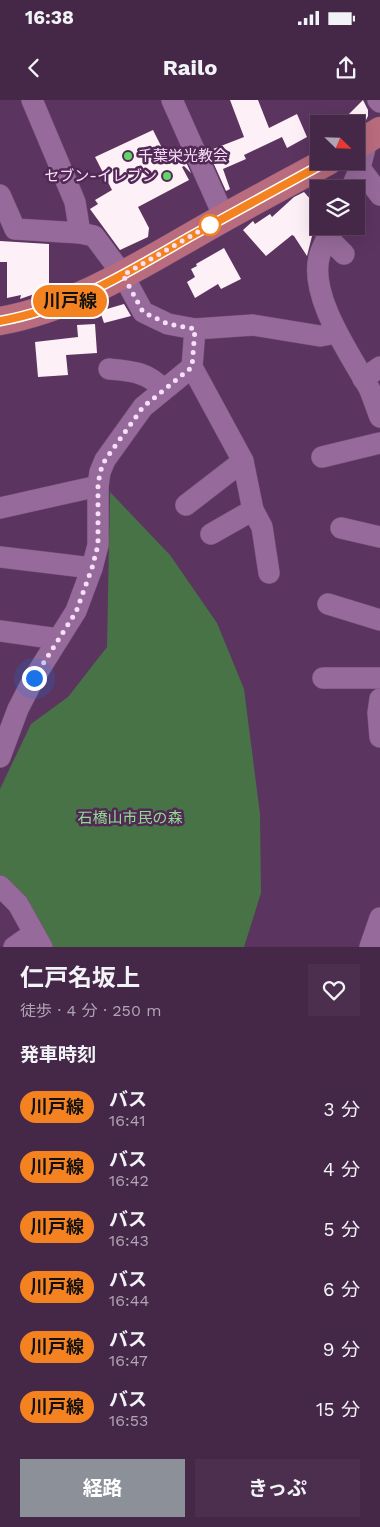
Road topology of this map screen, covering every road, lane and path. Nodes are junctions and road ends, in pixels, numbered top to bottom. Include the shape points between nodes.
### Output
1 (32, 100) edge
2 (172, 100) edge
3 (366, 146) edge
4 (312, 170) edge
5 (354, 180) edge
6 (0, 195) edge
7 (380, 195) edge
8 (224, 218) junction
9 (80, 233) junction
10 (329, 235) edge
11 (332, 235) edge
12 (344, 254) dead end
13 (123, 275) junction
14 (0, 321) edge
15 (195, 329) junction
16 (337, 333) junction
17 (192, 367) junction
18 (109, 369) dead end
19 (373, 382) edge
20 (163, 389) junction
21 (380, 417) edge
22 (380, 443) edge
23 (322, 457) dead end
24 (244, 461) junction
25 (98, 486) junction
26 (186, 504) dead end
27 (0, 508) edge
28 (253, 510) junction
29 (341, 528) dead end
30 (211, 534) dead end
31 (380, 537) edge
32 (0, 557) edge
33 (92, 568) junction
34 (270, 574) dead end
35 (328, 604) dead end
36 (380, 620) edge
37 (0, 631) edge
38 (58, 639) junction
39 (323, 678) dead end
40 (380, 678) edge
41 (380, 699) edge
42 (9, 708) edge
43 (380, 738) edge
44 (0, 757) edge
45 (0, 886) edge
46 (380, 918) edge
47 (38, 940) edge
48 (14, 947) edge
49 (370, 947) edge

1 - 9 street via 74,202
2 - 8 street
3 - 5 street
3 - 7 street
4 - 8 main road
6 - 9 street via 15,229
8 - 13 main road
9 - 13 street via 94,236
10 - 16 street via 318,265 319,287
11 - 12 street
13 - 14 main road via 66,303
13 - 15 street via 143,312 168,324
15 - 16 street via 253,325 320,336
15 - 17 street
16 - 19 street
17 - 20 street
17 - 24 street
18 - 20 street via 131,371 154,379
19 - 21 street
20 - 25 street via 143,407 105,460
22 - 23 street
24 - 26 street
24 - 28 street
25 - 27 street
25 - 33 street via 98,545
28 - 30 street
28 - 34 street via 262,527
29 - 31 street
32 - 33 street
33 - 38 street via 76,612
35 - 36 street
37 - 38 street
38 - 42 street via 34,678
39 - 40 street
41 - 43 street
42 - 44 street
45 - 47 street via 18,904
46 - 49 street
47 - 48 street

